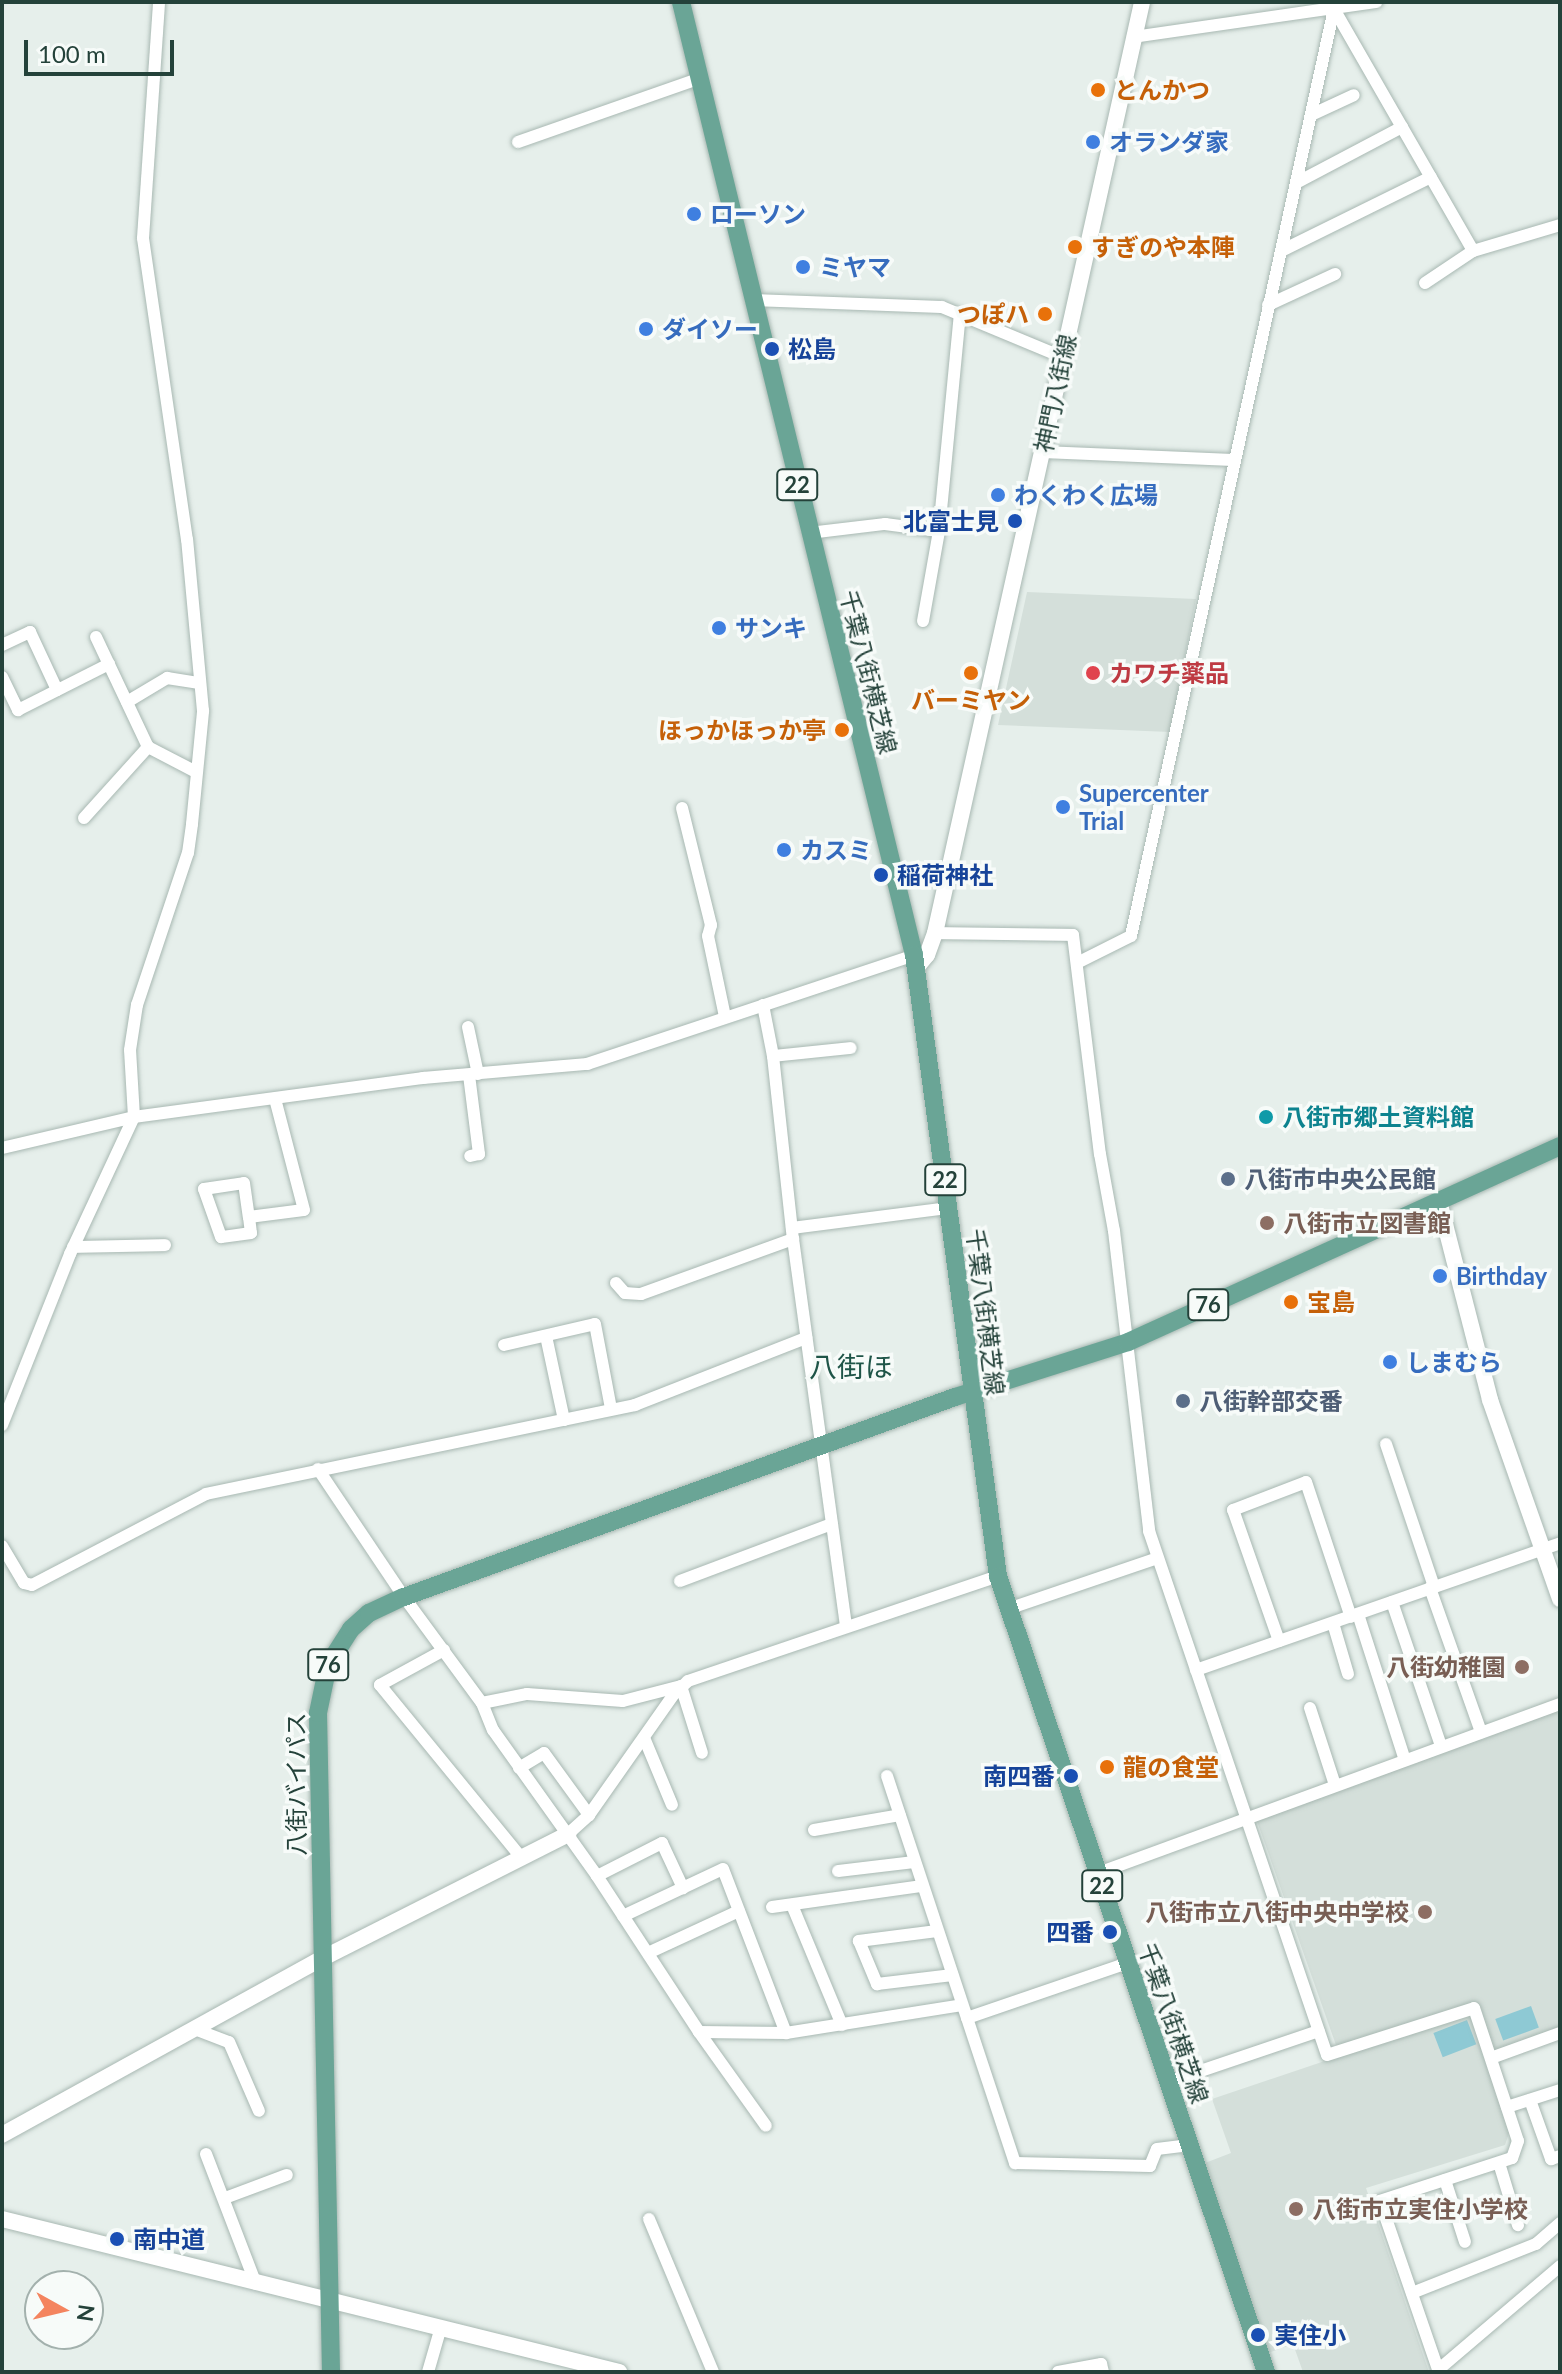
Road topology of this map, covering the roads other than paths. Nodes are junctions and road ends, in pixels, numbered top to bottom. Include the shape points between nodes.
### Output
1 (159, 2) edge
2 (681, 2) edge
3 (1142, 2) edge
4 (1377, 2) edge
5 (1334, 9) junction
6 (1133, 37) junction
7 (698, 79) junction
8 (1354, 95) dead end
9 (1311, 115) junction
10 (1402, 127) junction
11 (518, 142) dead end
12 (1431, 177) junction
13 (1296, 183) junction
14 (1560, 225) edge
15 (1281, 251) junction
16 (1473, 251) junction
17 (1335, 274) dead end
18 (1425, 283) dead end
19 (752, 300) junction
20 (1268, 305) junction
21 (960, 314) junction
22 (1062, 357) junction
23 (1043, 452) junction
24 (1233, 460) junction
25 (939, 531) junction
26 (809, 533) junction
27 (923, 621) dead end
28 (96, 637) dead end
29 (2, 645) edge
30 (109, 664) junction
31 (2, 677) edge
32 (200, 683) junction
33 (57, 690) junction
34 (127, 702) junction
35 (148, 747) junction
36 (196, 772) junction
37 (682, 808) dead end
38 (84, 818) dead end
39 (935, 933) junction
40 (915, 961) junction
41 (1077, 963) junction
42 (763, 1005) junction
43 (725, 1017) junction
44 (468, 1027) dead end
45 (851, 1048) dead end
46 (773, 1056) junction
47 (474, 1075) junction
48 (275, 1099) junction
49 (134, 1117) junction
50 (1560, 1146) edge
51 (2, 1148) edge
52 (470, 1156) dead end
53 (1439, 1201) junction
54 (949, 1208) junction
55 (249, 1217) junction
56 (792, 1234) junction
57 (165, 1245) dead end
58 (73, 1247) junction
59 (616, 1283) dead end
60 (546, 1336) junction
61 (806, 1338) junction
62 (1128, 1342) junction
63 (504, 1345) dead end
64 (971, 1392) junction
65 (611, 1409) junction
66 (564, 1420) junction
67 (2, 1425) edge
68 (1386, 1444) dead end
69 (822, 1445) junction
70 (318, 1469) junction
71 (832, 1524) junction
72 (1560, 1543) edge
73 (2, 1546) edge
74 (1542, 1549) junction
75 (1158, 1558) junction
76 (998, 1576) junction
77 (680, 1581) dead end
78 (1432, 1588) junction
79 (404, 1597) junction
80 (1560, 1599) edge
81 (1392, 1602) junction
82 (1008, 1609) junction
83 (1354, 1616) junction
84 (1333, 1623) junction
85 (846, 1625) junction
86 (1279, 1641) junction
87 (444, 1650) junction
88 (1196, 1670) junction
89 (1348, 1674) dead end
90 (681, 1686) junction
91 (482, 1703) junction
92 (1560, 1704) edge
93 (1310, 1708) dead end
94 (1481, 1732) junction
95 (645, 1740) junction
96 (1441, 1746) junction
97 (702, 1753) dead end
98 (1405, 1760) junction
99 (519, 1768) junction
100 (887, 1776) dead end
101 (1335, 1785) junction
102 (672, 1805) dead end
103 (589, 1815) junction
104 (900, 1815) junction
105 (1247, 1819) junction
106 (814, 1830) dead end
107 (568, 1834) junction
108 (520, 1856) junction
109 (914, 1862) junction
110 (838, 1871) dead end
111 (1098, 1873) junction
112 (597, 1876) junction
113 (921, 1886) junction
114 (683, 1888) junction
115 (792, 1905) junction
116 (772, 1907) dead end
117 (739, 1911) junction
118 (623, 1916) junction
119 (937, 1931) junction
120 (648, 1953) junction
121 (323, 1958) junction
122 (1128, 1963) junction
123 (952, 1975) junction
124 (962, 2005) junction
125 (967, 2018) junction
126 (842, 2025) junction
127 (197, 2030) junction
128 (1319, 2031) junction
129 (699, 2032) junction
130 (786, 2033) junction
131 (1560, 2033) edge
132 (1491, 2058) junction
133 (1168, 2082) junction
134 (1560, 2090) edge
135 (1530, 2100) junction
136 (1507, 2107) junction
137 (259, 2111) dead end
138 (766, 2126) dead end
139 (2, 2135) edge
140 (1190, 2145) junction
141 (206, 2154) dead end
142 (1560, 2156) edge
143 (1499, 2163) junction
144 (287, 2175) dead end
145 (1445, 2180) junction
146 (225, 2198) junction
147 (2, 2219) edge
148 (649, 2219) dead end
149 (1560, 2223) edge
150 (1518, 2225) dead end
151 (1465, 2242) dead end
152 (1560, 2266) edge
153 (256, 2284) junction
154 (1412, 2293) junction
155 (330, 2303) junction
156 (441, 2327) junction
157 (1438, 2371) edge
158 (331, 2372) edge
159 (428, 2372) edge
160 (619, 2372) edge
161 (713, 2372) edge
162 (1058, 2372) edge
163 (1103, 2372) edge
164 (1266, 2372) edge

1 - 32 street via 143,238 187,540
2 - 7 main road, 千葉八街横芝線 / 22
3 - 6 street, 神門八街線
4 - 5 street
5 - 6 street
5 - 9 street
5 - 10 street
6 - 22 street, 神門八街線
7 - 11 street
7 - 19 main road, 千葉八街横芝線 / 22
8 - 9 street
9 - 13 street
10 - 12 street
10 - 13 street
12 - 15 street
12 - 16 street
13 - 15 street
14 - 16 street
15 - 20 street
16 - 18 street
17 - 20 street
19 - 21 street via 942,307
19 - 26 main road, 千葉八街横芝線 / 22
20 - 24 street
21 - 22 street
21 - 25 street
22 - 23 street, 神門八街線
23 - 24 street
23 - 39 street, 神門八街線
24 - 41 street via 1131,936
25 - 26 street via 885,524
25 - 27 street
26 - 40 main road, 千葉八街横芝線 / 22
28 - 30 street
29 - 33 street via 30,632
30 - 33 street
30 - 34 street
31 - 33 street via 18,710
32 - 34 street via 167,678
32 - 36 street via 203,711
34 - 35 street
35 - 36 street
35 - 38 street
36 - 49 street via 188,853 137,1005 130,1050
37 - 43 street via 711,925 708,936
39 - 40 street, 神門八街線 via 927,955
39 - 41 street via 1073,935
40 - 42 street
40 - 54 main road, 千葉八街横芝線 / 22
41 - 62 street
42 - 43 street
42 - 46 street
43 - 47 street via 587,1064
44 - 47 street
45 - 46 street
46 - 56 street
47 - 48 street
47 - 52 street via 479,1154
48 - 49 street
48 - 55 street via 304,1210
49 - 51 street
49 - 58 street
50 - 53 main road, 76
53 - 62 main road, 76
53 - 74 street via 1490,1400
54 - 56 street
54 - 64 main road, 千葉八街横芝線 / 22
55 - 55 street via 244,1183 204,1189 221,1237 251,1233
56 - 59 street via 641,1294 625,1293
56 - 61 street
57 - 58 street
58 - 67 street
60 - 63 street
60 - 65 street via 595,1324
60 - 66 street
61 - 65 street via 635,1405
61 - 69 street
62 - 64 main road, 76
62 - 75 street via 1143,1495
64 - 69 main road, 八街バイパス / 76
64 - 76 main road, 千葉八街横芝線 / 22
65 - 66 street
66 - 70 street
68 - 78 street
69 - 71 street
69 - 79 main road, 八街バイパス / 76
70 - 73 street via 206,1494 32,1585 24,1583
70 - 79 street
71 - 77 street
71 - 85 street
72 - 74 street
74 - 78 street
74 - 80 street
75 - 82 street
75 - 88 street
76 - 82 main road, 千葉八街横芝線 / 22
76 - 85 street
78 - 81 street
78 - 94 street
79 - 87 street
79 - 121 main road, 八街バイパス / 76 via 369,1613 351,1629 321,1686
81 - 83 street
81 - 96 street
82 - 111 main road, 千葉八街横芝線 / 22
83 - 84 street
83 - 86 street via 1306,1482 1233,1510
83 - 98 street
84 - 86 street
84 - 89 street
85 - 90 street
86 - 88 street
87 - 91 street
87 - 108 street via 380,1685
88 - 105 street
90 - 91 street via 623,1701 527,1694
90 - 95 street
90 - 97 street
91 - 99 street
92 - 94 street
93 - 101 street
94 - 96 street
95 - 102 street
95 - 103 street
96 - 98 street
98 - 101 street
99 - 103 street via 544,1753
99 - 107 street
100 - 104 street
101 - 105 street
103 - 107 street
104 - 106 street
104 - 109 street
105 - 111 street
105 - 128 street
107 - 108 street
107 - 112 street
108 - 121 street
109 - 110 street
109 - 113 street
111 - 122 main road, 千葉八街横芝線 / 22
112 - 114 street via 662,1843
112 - 118 street
113 - 115 street
113 - 119 street
114 - 117 street via 723,1869
114 - 118 street
115 - 116 street
115 - 126 street
117 - 120 street
117 - 130 street
118 - 120 street
119 - 123 street
119 - 123 street via 859,1941 877,1984
120 - 129 street
121 - 127 street
121 - 155 main road, 八街バイパス / 76
122 - 125 street
122 - 133 main road, 千葉八街横芝線 / 22
123 - 124 street
124 - 125 street
124 - 126 street
125 - 140 street via 1015,2163 1150,2166 1157,2149
126 - 130 street
127 - 137 street via 229,2042
127 - 139 street
128 - 132 street via 1327,2055 1474,2008
128 - 133 street
129 - 130 street
129 - 138 street
131 - 132 street
132 - 136 street
133 - 140 main road, 千葉八街横芝線 / 22
134 - 135 street
135 - 136 street
135 - 142 street via 1551,2159
136 - 143 street via 1518,2141 1512,2158
140 - 164 main road, 千葉八街横芝線 / 22
141 - 146 street
143 - 145 street
143 - 150 street
144 - 146 street
145 - 151 street
145 - 154 street via 1380,2201
146 - 153 street
147 - 153 street
148 - 161 street
149 - 154 street via 1536,2244
152 - 157 street
153 - 155 street
154 - 157 street
155 - 156 street
155 - 158 main road, 八街バイパス / 76
156 - 159 street
156 - 160 street
162 - 163 street via 1101,2364

